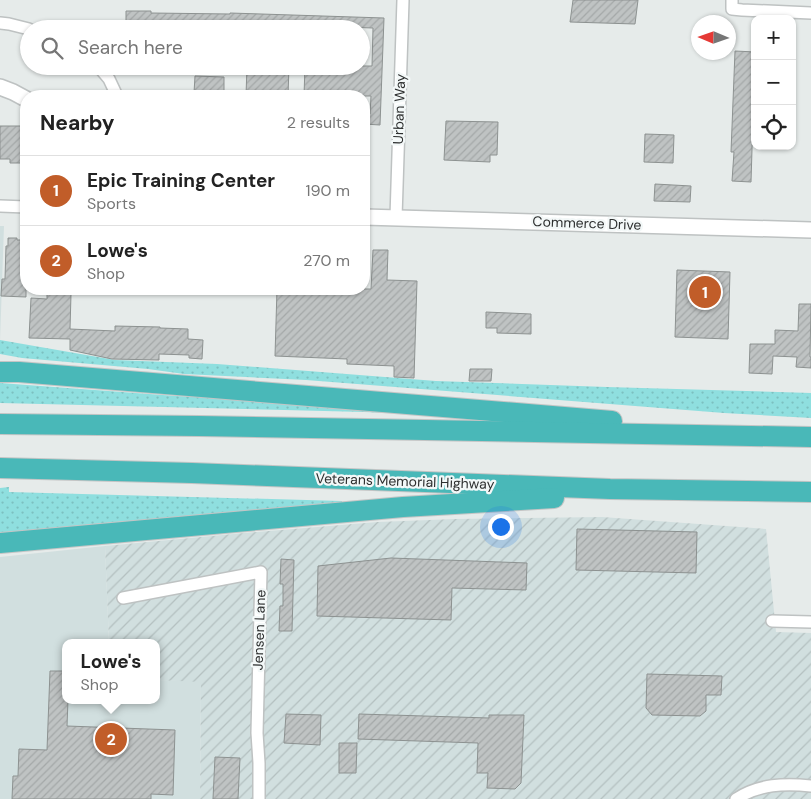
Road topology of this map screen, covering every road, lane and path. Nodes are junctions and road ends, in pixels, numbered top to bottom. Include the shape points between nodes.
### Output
1 (403, 0) edge
2 (732, 0) edge
3 (811, 12) edge
4 (0, 23) edge
5 (20, 27) edge
6 (106, 75) edge
7 (0, 88) edge
8 (114, 90) edge
9 (20, 96) edge
10 (0, 206) edge
11 (20, 207) edge
12 (370, 217) edge
13 (396, 218) junction
14 (811, 230) edge
15 (0, 365) edge
16 (9, 372) edge
17 (0, 424) edge
18 (807, 437) edge
19 (0, 468) edge
20 (610, 489) junction
21 (811, 492) edge
22 (2, 543) edge
23 (122, 598) dead end
24 (772, 621) dead end
25 (811, 622) edge
26 (811, 786) edge
27 (258, 799) edge
28 (736, 799) edge

1 - 13 street, Urban Way
2 - 3 street via 732,9
4 - 5 street
6 - 8 street
7 - 9 street
10 - 11 street
12 - 13 street, Commerce Drive
13 - 14 street, Commerce Drive
15 - 16 highway
16 - 18 highway
17 - 18 highway
19 - 20 highway, Veterans Memorial Highway
20 - 21 highway, Veterans Memorial Highway
20 - 22 highway via 552,498 403,507
23 - 27 street, Jensen Lane via 261,572
24 - 25 street
26 - 28 street via 770,785

